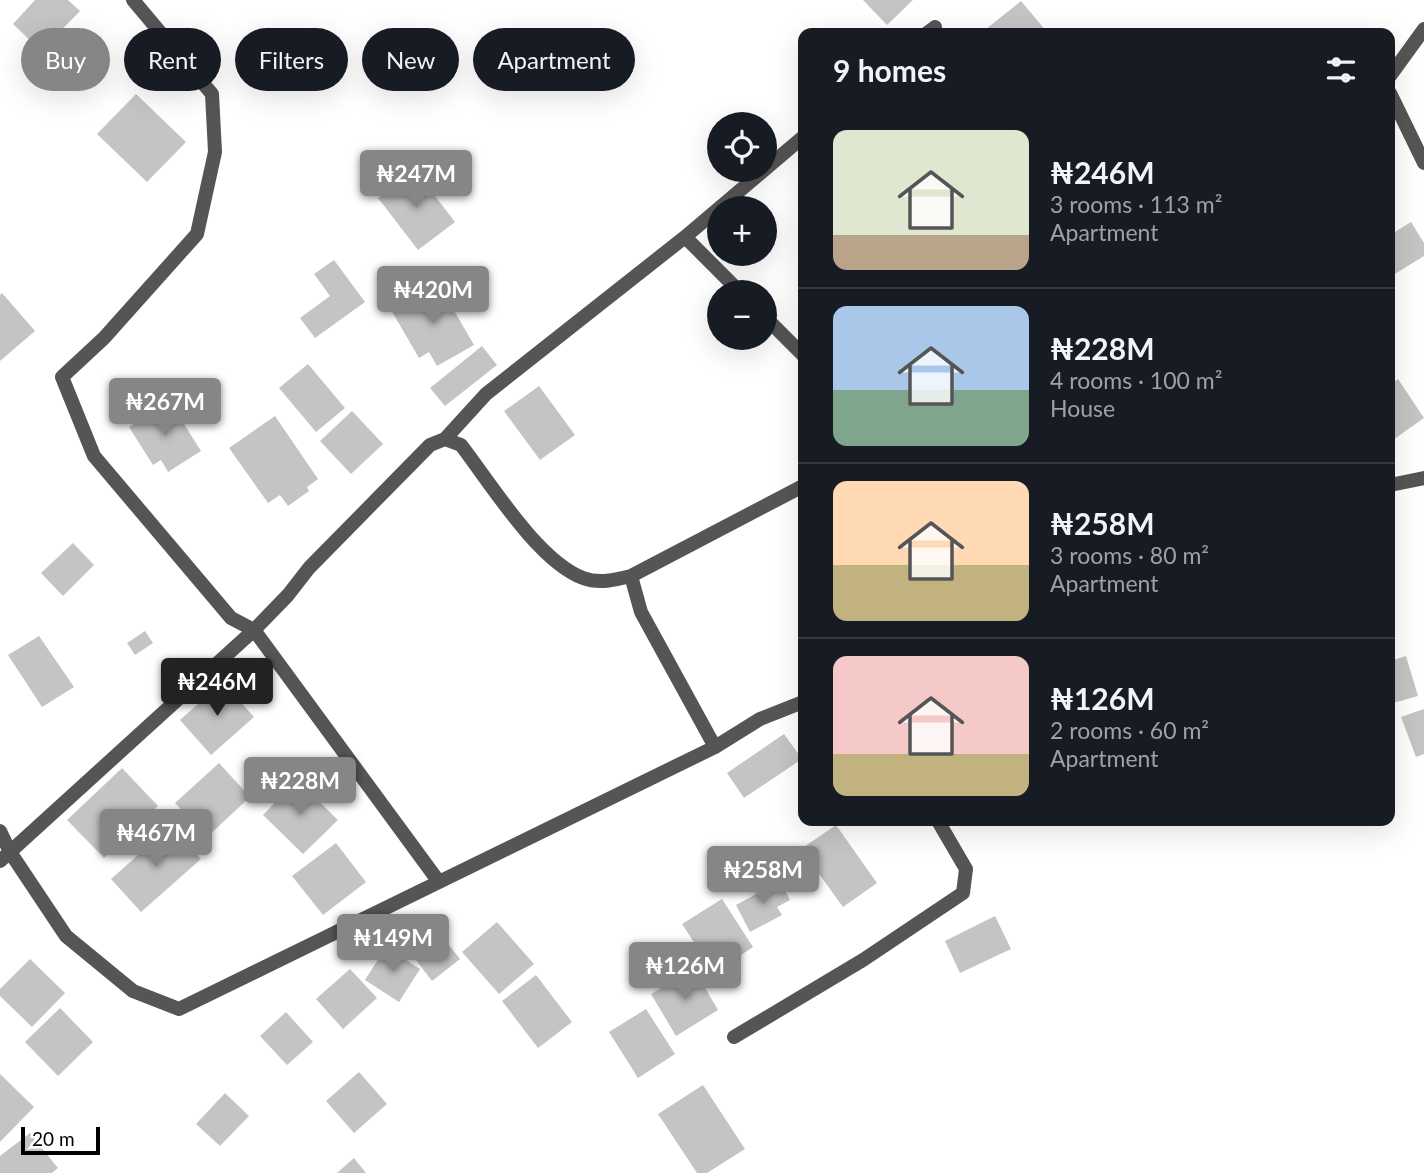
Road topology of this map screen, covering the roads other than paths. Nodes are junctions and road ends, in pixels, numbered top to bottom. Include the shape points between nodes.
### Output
1 (133, 0) edge
2 (1424, 29) edge
3 (1395, 69) edge
4 (1395, 103) edge
5 (798, 142) edge
6 (1424, 163) edge
7 (685, 237) junction
8 (728, 280) edge
9 (777, 329) edge
10 (798, 350) edge
11 (445, 439) junction
12 (1424, 478) edge
13 (1395, 484) edge
14 (798, 489) edge
15 (631, 576) junction
16 (254, 630) junction
17 (798, 704) edge
18 (715, 747) junction
19 (941, 826) edge
20 (0, 831) edge
21 (5, 856) edge
22 (439, 882) junction
23 (734, 1037) dead end

1 - 16 street via 212,94 215,152 197,234 104,338 62,377 94,456 231,618
2 - 3 street
4 - 6 street
5 - 7 street
7 - 8 street
7 - 11 street via 486,394
9 - 10 street
11 - 15 street via 461,444 539,547 560,566 585,579
11 - 16 street via 430,445 359,515
12 - 13 street
14 - 15 street
15 - 18 street via 641,612
16 - 21 street
16 - 22 street
17 - 18 street via 760,719
18 - 22 street
19 - 23 street via 966,869 963,893
20 - 21 street
21 - 22 street via 66,936 133,991 179,1009

